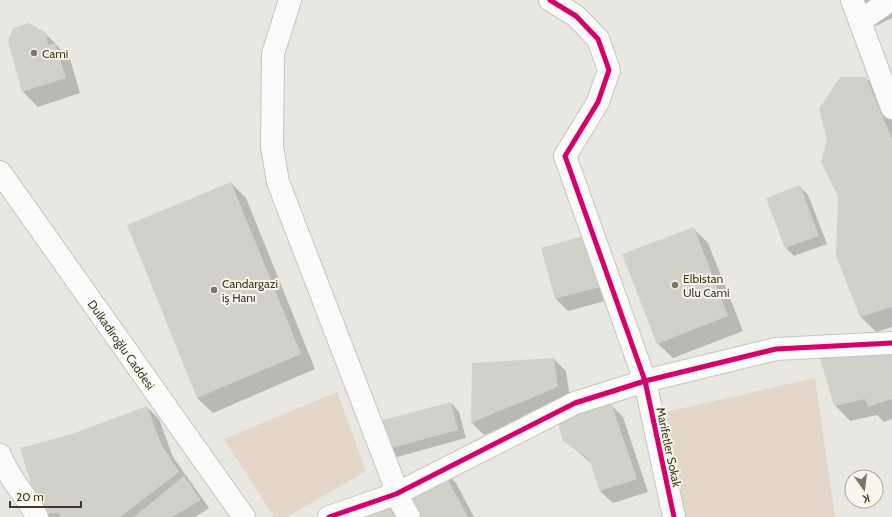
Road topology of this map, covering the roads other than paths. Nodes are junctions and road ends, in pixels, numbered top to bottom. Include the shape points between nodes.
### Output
1 (290, 0) edge
2 (550, 0) edge
3 (852, 0) edge
4 (891, 0) edge
5 (860, 21) junction
6 (892, 108) edge
7 (0, 172) edge
8 (892, 343) edge
9 (645, 381) junction
10 (0, 455) edge
11 (396, 494) junction
12 (37, 517) edge
13 (244, 517) edge
14 (328, 517) edge
15 (409, 517) edge
16 (674, 517) edge

1 - 11 street via 273,54 272,147 278,182
2 - 9 street, Marifetler Sokak via 576,16 598,39 609,70 598,102 565,156
3 - 5 street
4 - 5 street
5 - 6 street
7 - 13 street, Dulkadiroğlu Caddesi
8 - 9 street via 776,349
9 - 11 street via 575,402
9 - 16 street, Marifetler Sokak
10 - 12 street via 5,470
11 - 14 street
11 - 15 street

